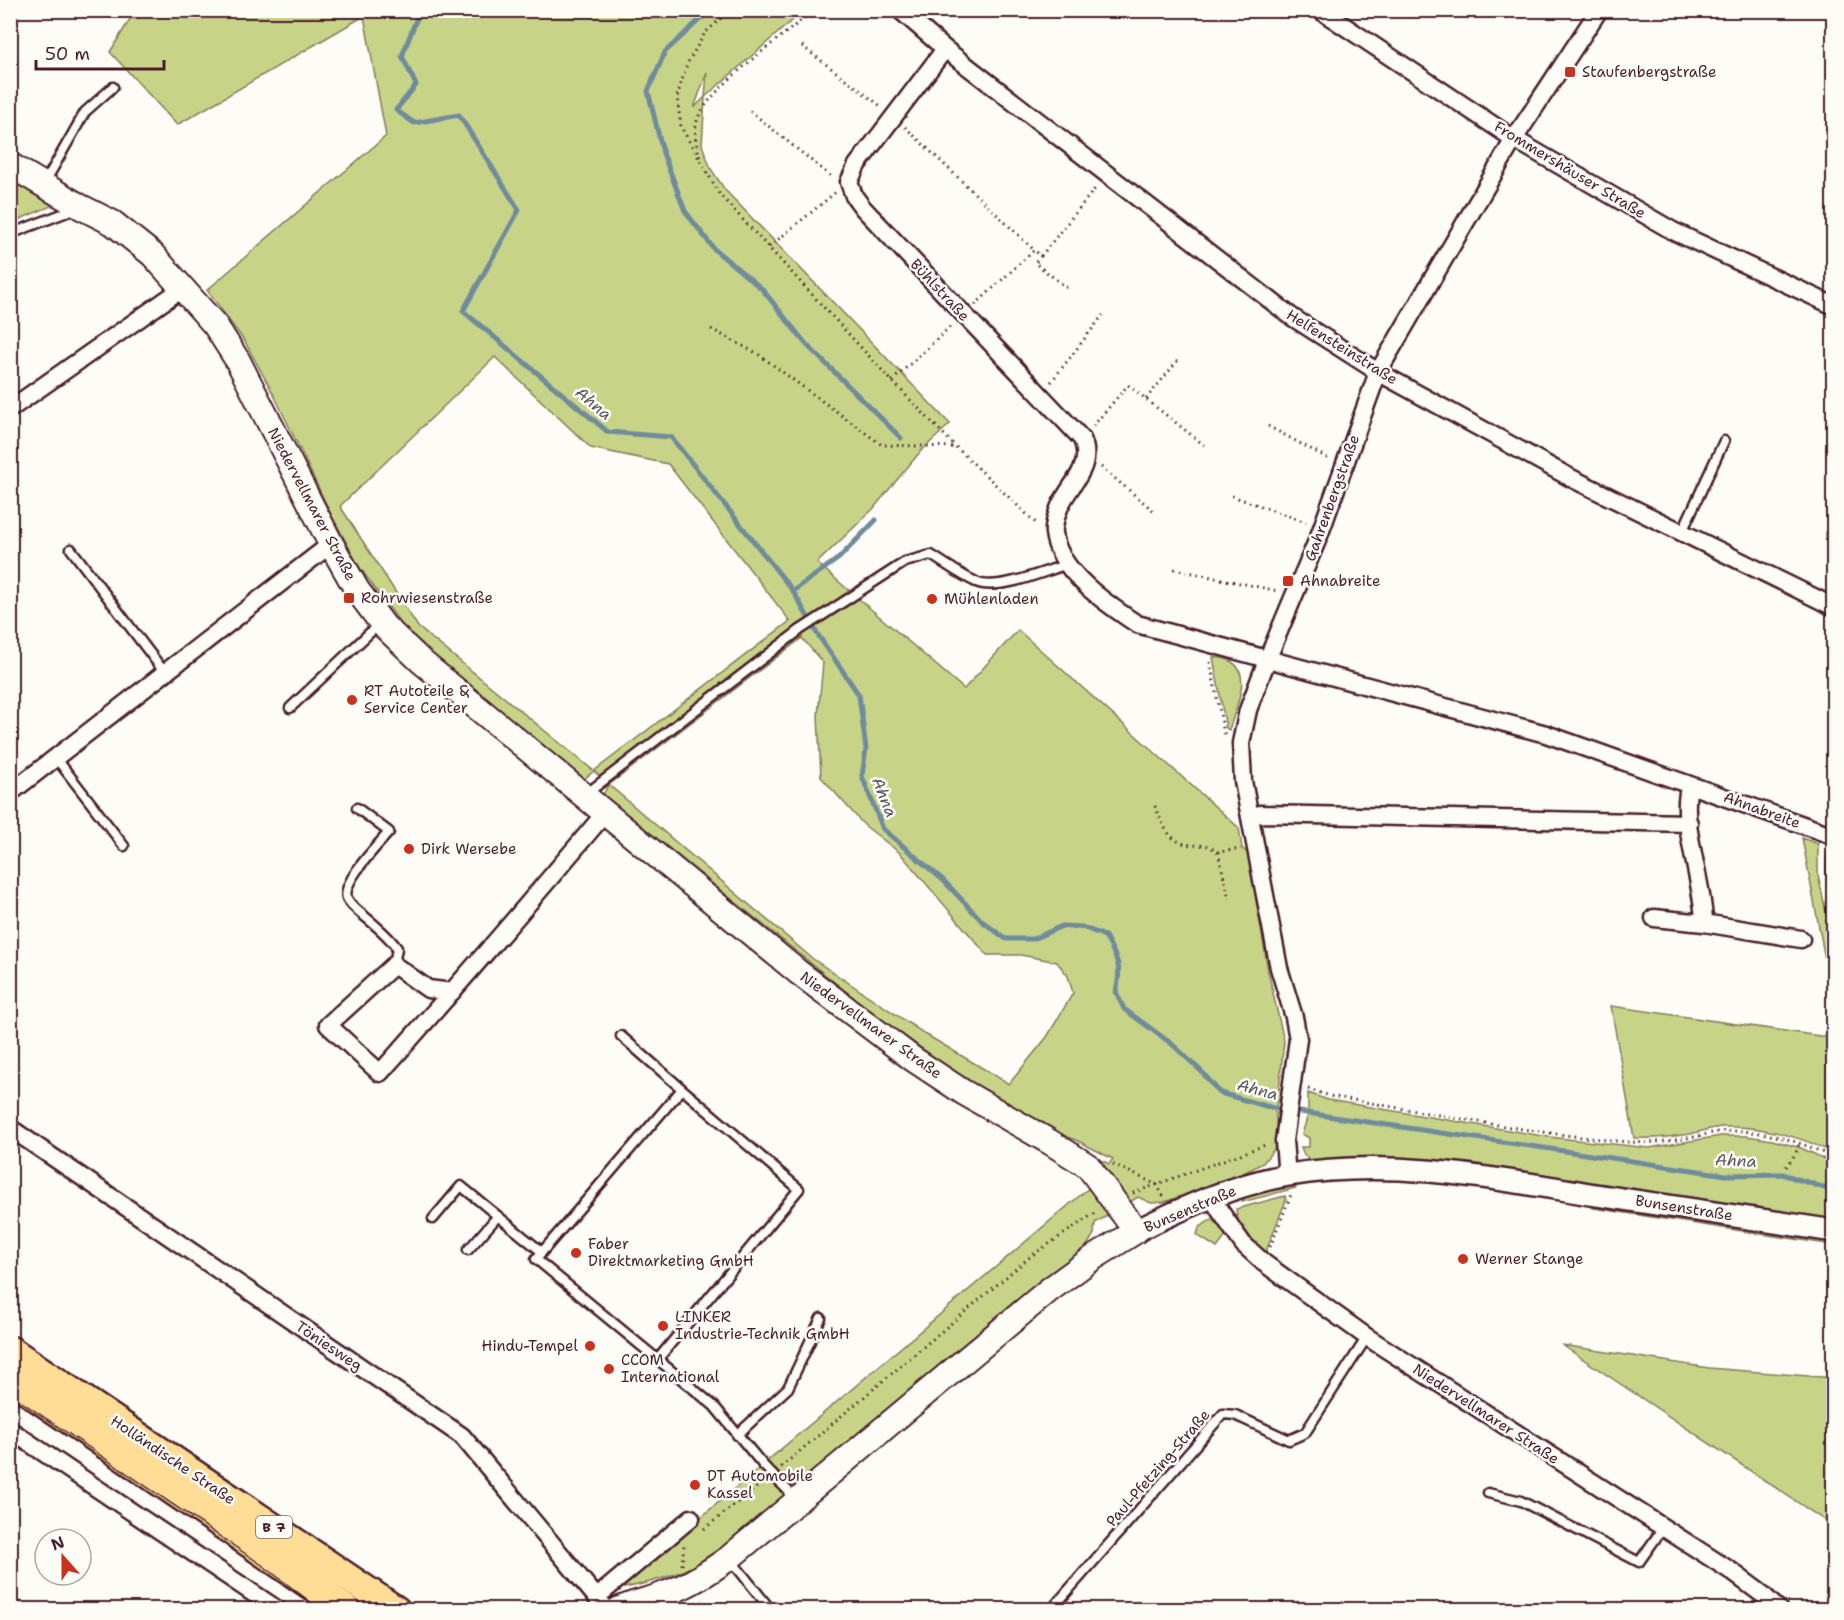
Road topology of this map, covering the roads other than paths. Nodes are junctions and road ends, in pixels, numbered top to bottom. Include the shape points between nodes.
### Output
1 (900, 10) edge
2 (1320, 10) edge
3 (1599, 10) edge
4 (945, 49) junction
5 (113, 87) dead end
6 (1514, 139) junction
7 (10, 165) edge
8 (44, 184) junction
9 (81, 207) junction
10 (10, 234) edge
11 (183, 288) junction
12 (1833, 306) edge
13 (1378, 372) junction
14 (10, 409) edge
15 (1724, 441) dead end
16 (1053, 531) joint
17 (1682, 532) junction
18 (331, 544) junction
19 (71, 549) dead end
20 (1068, 564) junction
21 (1833, 607) edge
22 (381, 622) junction
23 (1267, 660) junction
24 (165, 673) junction
25 (290, 708) dead end
26 (56, 758) junction
27 (1690, 785) junction
28 (10, 794) edge
29 (583, 796) junction
30 (357, 808) dead end
31 (605, 813) junction
32 (1250, 816) junction
33 (1689, 823) junction
34 (1833, 836) edge
35 (124, 846) dead end
36 (1653, 918) dead end
37 (1704, 923) junction
38 (1801, 939) dead end
39 (393, 965) junction
40 (452, 992) junction
41 (621, 1036) dead end
42 (682, 1089) junction
43 (10, 1128) edge
44 (1291, 1188) junction
45 (1212, 1197) junction
46 (498, 1216) junction
47 (433, 1219) dead end
48 (1136, 1231) junction
49 (1833, 1231) edge
50 (468, 1250) dead end
51 (542, 1252) junction
52 (821, 1318) dead end
53 (1367, 1338) junction
54 (10, 1350) edge
55 (658, 1359) junction
56 (10, 1379) edge
57 (10, 1430) edge
58 (737, 1435) junction
59 (1488, 1493) dead end
60 (798, 1501) junction
61 (696, 1524) road end
62 (1663, 1528) junction
63 (729, 1558) junction
64 (602, 1603) edge
65 (278, 1610) edge
66 (347, 1610) edge
67 (396, 1610) edge
68 (618, 1610) edge
69 (771, 1610) edge
70 (1051, 1610) edge
71 (1779, 1610) edge

1 - 4 street, Helfensteinstraße
2 - 6 street, Frommershäuser Straße
3 - 6 street, Gahrenbergstraße
4 - 13 street, Helfensteinstraße via 1292,317
4 - 16 street, Bühlstraße via 857,165 849,182 863,208 1082,439 1086,459 1060,506
5 - 8 lane via 85,112
6 - 12 street, Frommershäuser Straße via 1673,231
6 - 13 street, Gahrenbergstraße
7 - 8 main road, Niedervellmarer Straße
8 - 9 main road, Niedervellmarer Straße
9 - 10 lane
9 - 11 main road, Niedervellmarer Straße via 113,223 153,255
11 - 14 street
11 - 18 main road, Niedervellmarer Straße via 238,361
13 - 17 street, Helfensteinstraße via 1571,478
13 - 23 street, Gahrenbergstraße via 1322,527
15 - 17 lane
16 - 20 street, Ahnabreite
17 - 21 street, Helfensteinstraße
18 - 22 main road, Niedervellmarer Straße
18 - 24 street
19 - 24 lane
20 - 23 street, Ahnabreite via 1105,603 1137,624
20 - 29 lane via 987,585 931,555 905,561 800,630
22 - 25 lane
22 - 29 main road, Niedervellmarer Straße via 422,663
23 - 27 street, Ahnabreite via 1546,734
23 - 32 street, Gahrenbergstraße via 1248,710 1241,743
24 - 26 street
26 - 28 street
26 - 35 lane
27 - 33 street via 1686,802
27 - 34 street, Ahnabreite
29 - 31 main road, Niedervellmarer Straße
30 - 39 lane via 389,832 358,870 346,888 346,896 397,948
31 - 40 street
31 - 48 main road, Niedervellmarer Straße via 798,972 913,1059 1088,1167
32 - 33 street
32 - 44 street, Gahrenbergstraße via 1279,968 1298,1039 1297,1089 1280,1136
33 - 37 street
36 - 37 street
37 - 38 street
39 - 40 street via 428,989
39 - 40 street via 328,1026 380,1073
41 - 42 lane
42 - 51 lane
42 - 55 lane via 799,1189
43 - 64 street, Töniesweg via 462,1436
44 - 45 street, Bunsenstraße via 1259,1182
44 - 49 street, Bunsenstraße via 1344,1169 1435,1170
45 - 48 street, Bunsenstraße
45 - 53 street, Niedervellmarer Straße via 1243,1244
46 - 47 lane via 461,1186
46 - 50 lane
46 - 51 lane
48 - 60 main road, Bunsenstraße via 1049,1290
51 - 55 lane via 536,1259
52 - 58 lane via 788,1388
53 - 62 street, Niedervellmarer Straße
53 - 70 lane, Paul-Pfetzing-Straße via 1305,1433 1289,1440 1235,1415 1223,1414
54 - 67 main road, Holländische Straße / B 7
55 - 58 lane via 714,1406
56 - 66 main road, Holländische Straße / B 7
57 - 65 street
58 - 60 lane
59 - 62 lane via 1521,1501 1639,1562
60 - 63 main road, Bunsenstraße
61 - 64 street
62 - 71 street, Niedervellmarer Straße via 1731,1571
63 - 68 main road, Bunsenstraße via 664,1598 635,1602
63 - 69 lane

